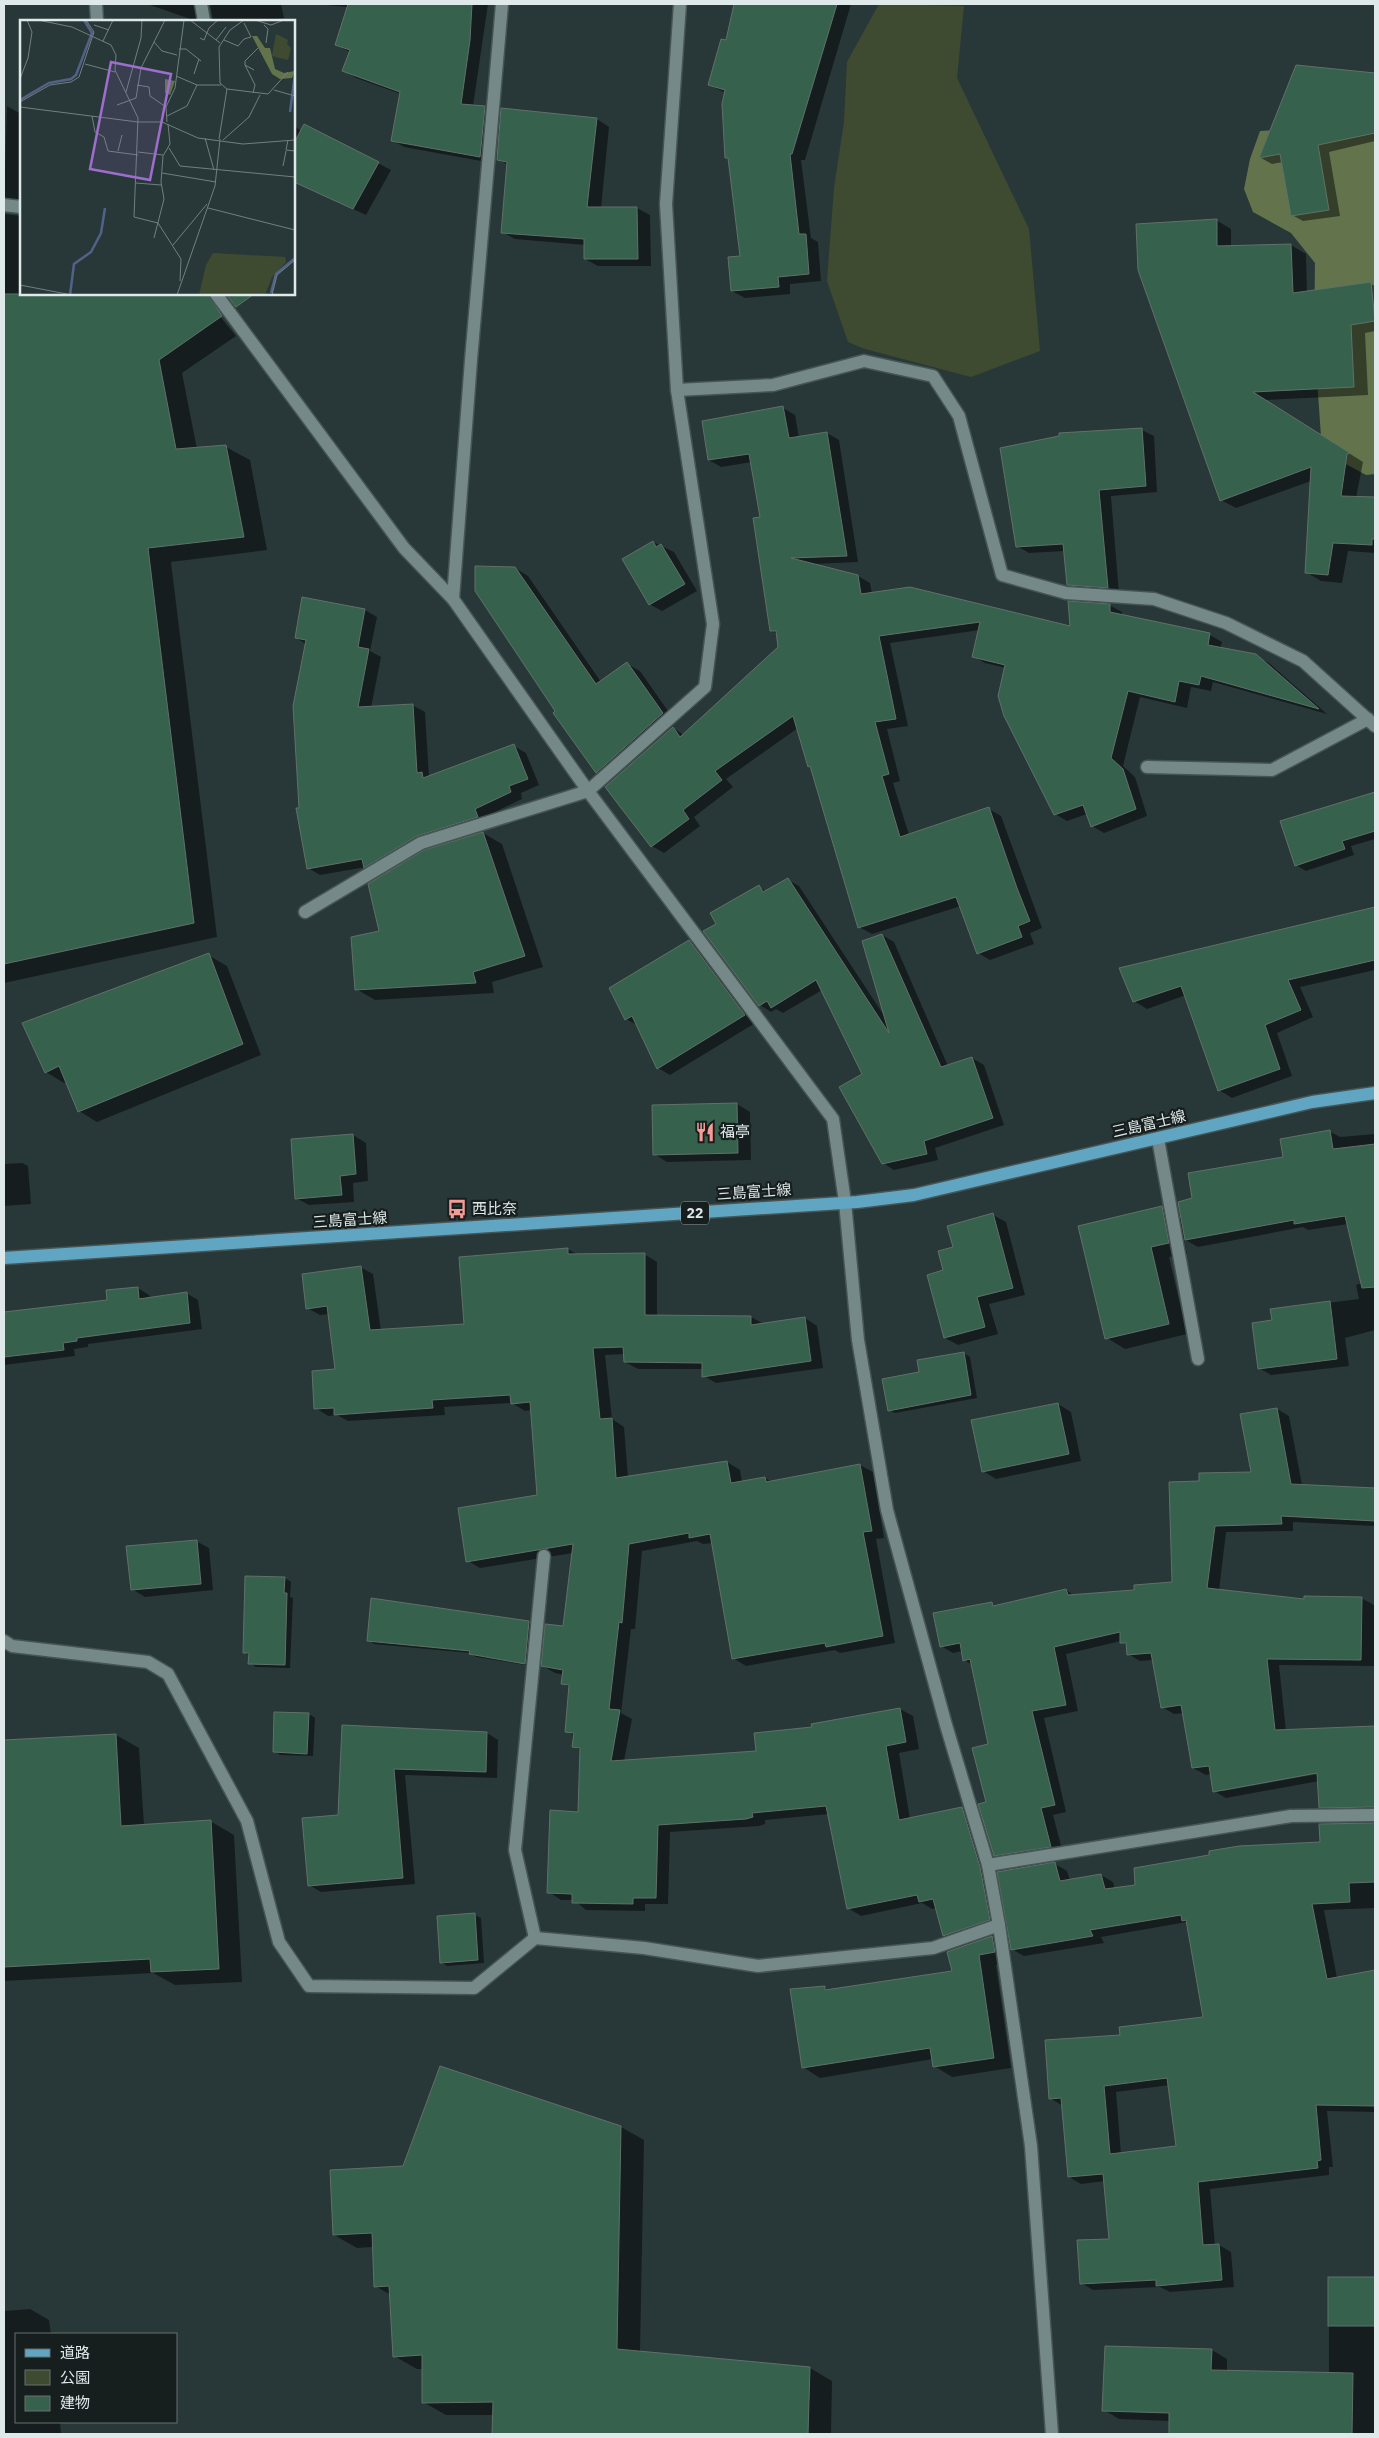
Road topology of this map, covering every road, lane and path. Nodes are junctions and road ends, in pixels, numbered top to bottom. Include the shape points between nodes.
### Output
1 (96, 4) edge
2 (202, 4) edge
3 (502, 4) edge
4 (680, 4) edge
5 (97, 20) edge
6 (204, 20) edge
7 (4, 205) edge
8 (20, 207) edge
9 (217, 295) edge
10 (678, 390) junction
11 (453, 599) junction
12 (1372, 723) edge
13 (1148, 766) dead end
14 (588, 791) junction
15 (304, 912) dead end
16 (1375, 1092) edge
17 (1158, 1139) junction
18 (844, 1202) junction
19 (4, 1258) edge
20 (1198, 1359) dead end
21 (544, 1556) dead end
22 (4, 1641) edge
23 (1375, 1815) edge
24 (988, 1866) junction
25 (999, 1925) junction
26 (535, 1938) junction
27 (1052, 2434) edge

1 - 5 street
2 - 6 street
3 - 11 street
4 - 10 street via 666,204
7 - 8 street
9 - 11 street via 404,548
10 - 12 street via 773,385 864,361 933,376 959,416 1002,575 1066,594 1154,600 1226,623 1303,661
10 - 14 street via 713,624 705,687
11 - 14 street
12 - 13 street via 1272,770
14 - 15 street via 421,843
14 - 18 street via 833,1119
16 - 17 main road, 三島富士線 / 22 via 1312,1102
17 - 18 main road, 三島富士線 / 22 via 914,1194
17 - 20 street
18 - 19 main road, 三島富士線 / 22
18 - 24 street via 858,1340 887,1510
21 - 26 street via 516,1850
22 - 26 street via 12,1646 148,1662 168,1674 247,1821 279,1942 309,1986 474,1988
23 - 24 street via 1291,1816
24 - 25 street
25 - 26 street via 933,1948 758,1966 644,1948
25 - 27 street via 1031,2146

